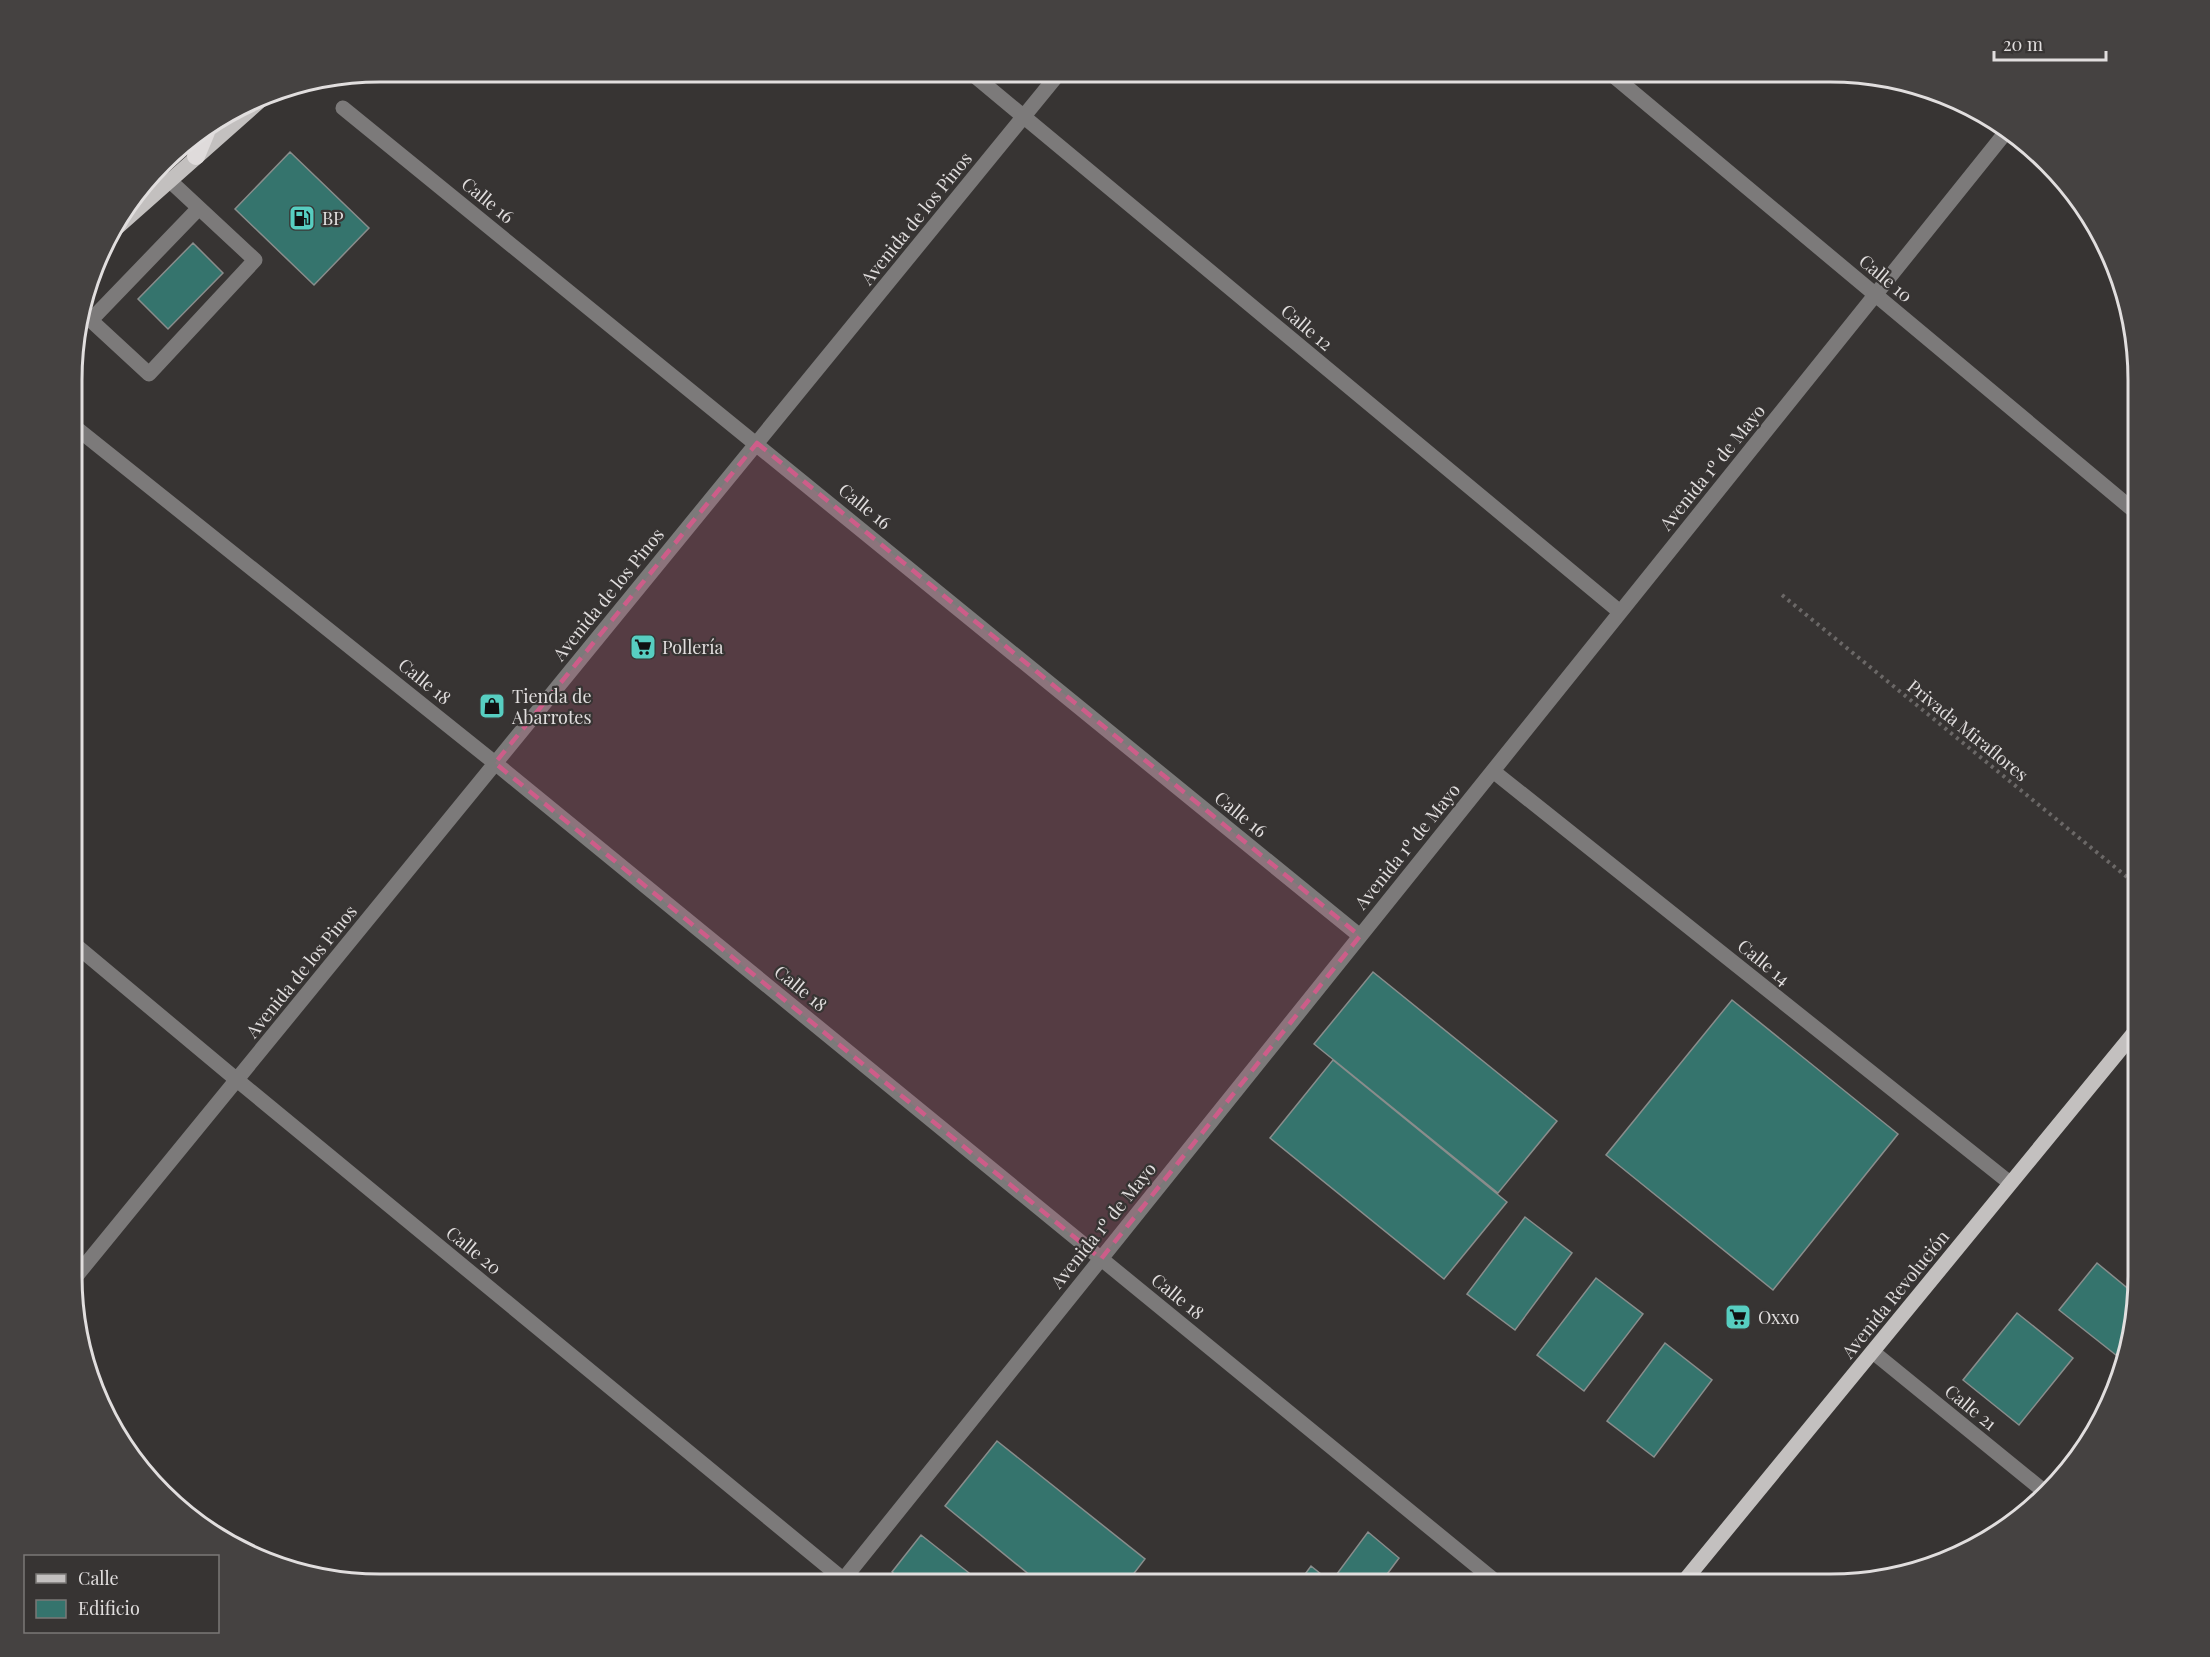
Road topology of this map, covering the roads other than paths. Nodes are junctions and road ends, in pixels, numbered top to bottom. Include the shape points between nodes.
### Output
1 (982, 82) edge
2 (1052, 82) edge
3 (1621, 82) edge
4 (344, 108) dead end
5 (241, 117) edge
6 (1024, 117) junction
7 (2002, 138) edge
8 (202, 142) edge
9 (196, 156) junction
10 (169, 180) junction
11 (199, 208) junction
12 (137, 209) edge
13 (1876, 295) junction
14 (90, 314) edge
15 (89, 319) edge
16 (82, 433) edge
17 (757, 443) junction
18 (2128, 506) edge
19 (1620, 612) junction
20 (495, 763) junction
21 (1493, 771) junction
22 (1360, 936) junction
23 (82, 950) edge
24 (2128, 1043) edge
25 (237, 1080) junction
26 (2010, 1183) junction
27 (1101, 1259) junction
28 (82, 1270) edge
29 (1873, 1352) junction
30 (2039, 1487) edge
31 (833, 1574) edge
32 (851, 1574) edge
33 (1487, 1574) edge
34 (1690, 1574) edge

1 - 6 street, Calle 12
2 - 6 street, Avenida de los Pinos
3 - 13 street, Calle 10
4 - 17 street, Calle 16
5 - 9 main road
6 - 17 street, Avenida de los Pinos
6 - 19 street, Calle 12
7 - 13 street, Avenida 1º de Mayo
8 - 9 highway
9 - 10 main road
10 - 11 street
10 - 12 main road
11 - 14 street
11 - 15 street via 255,260 149,374
13 - 18 street, Calle 10
13 - 19 street, Avenida 1º de Mayo
16 - 20 street, Calle 18
17 - 20 street, Avenida de los Pinos
17 - 22 street, Calle 16
19 - 21 street, Avenida 1º de Mayo
20 - 25 street, Avenida de los Pinos
20 - 27 street, Calle 18
21 - 22 street, Avenida 1º de Mayo
21 - 26 street, Calle 14
22 - 27 street, Avenida 1º de Mayo
23 - 25 street, Calle 20
24 - 26 main road, Avenida Revolución
25 - 28 street, Avenida de los Pinos
25 - 31 street, Calle 20
26 - 29 main road, Avenida Revolución
27 - 32 street, Avenida 1º de Mayo
27 - 33 street, Calle 18
29 - 30 street, Calle 21
29 - 34 main road, Avenida Revolución

